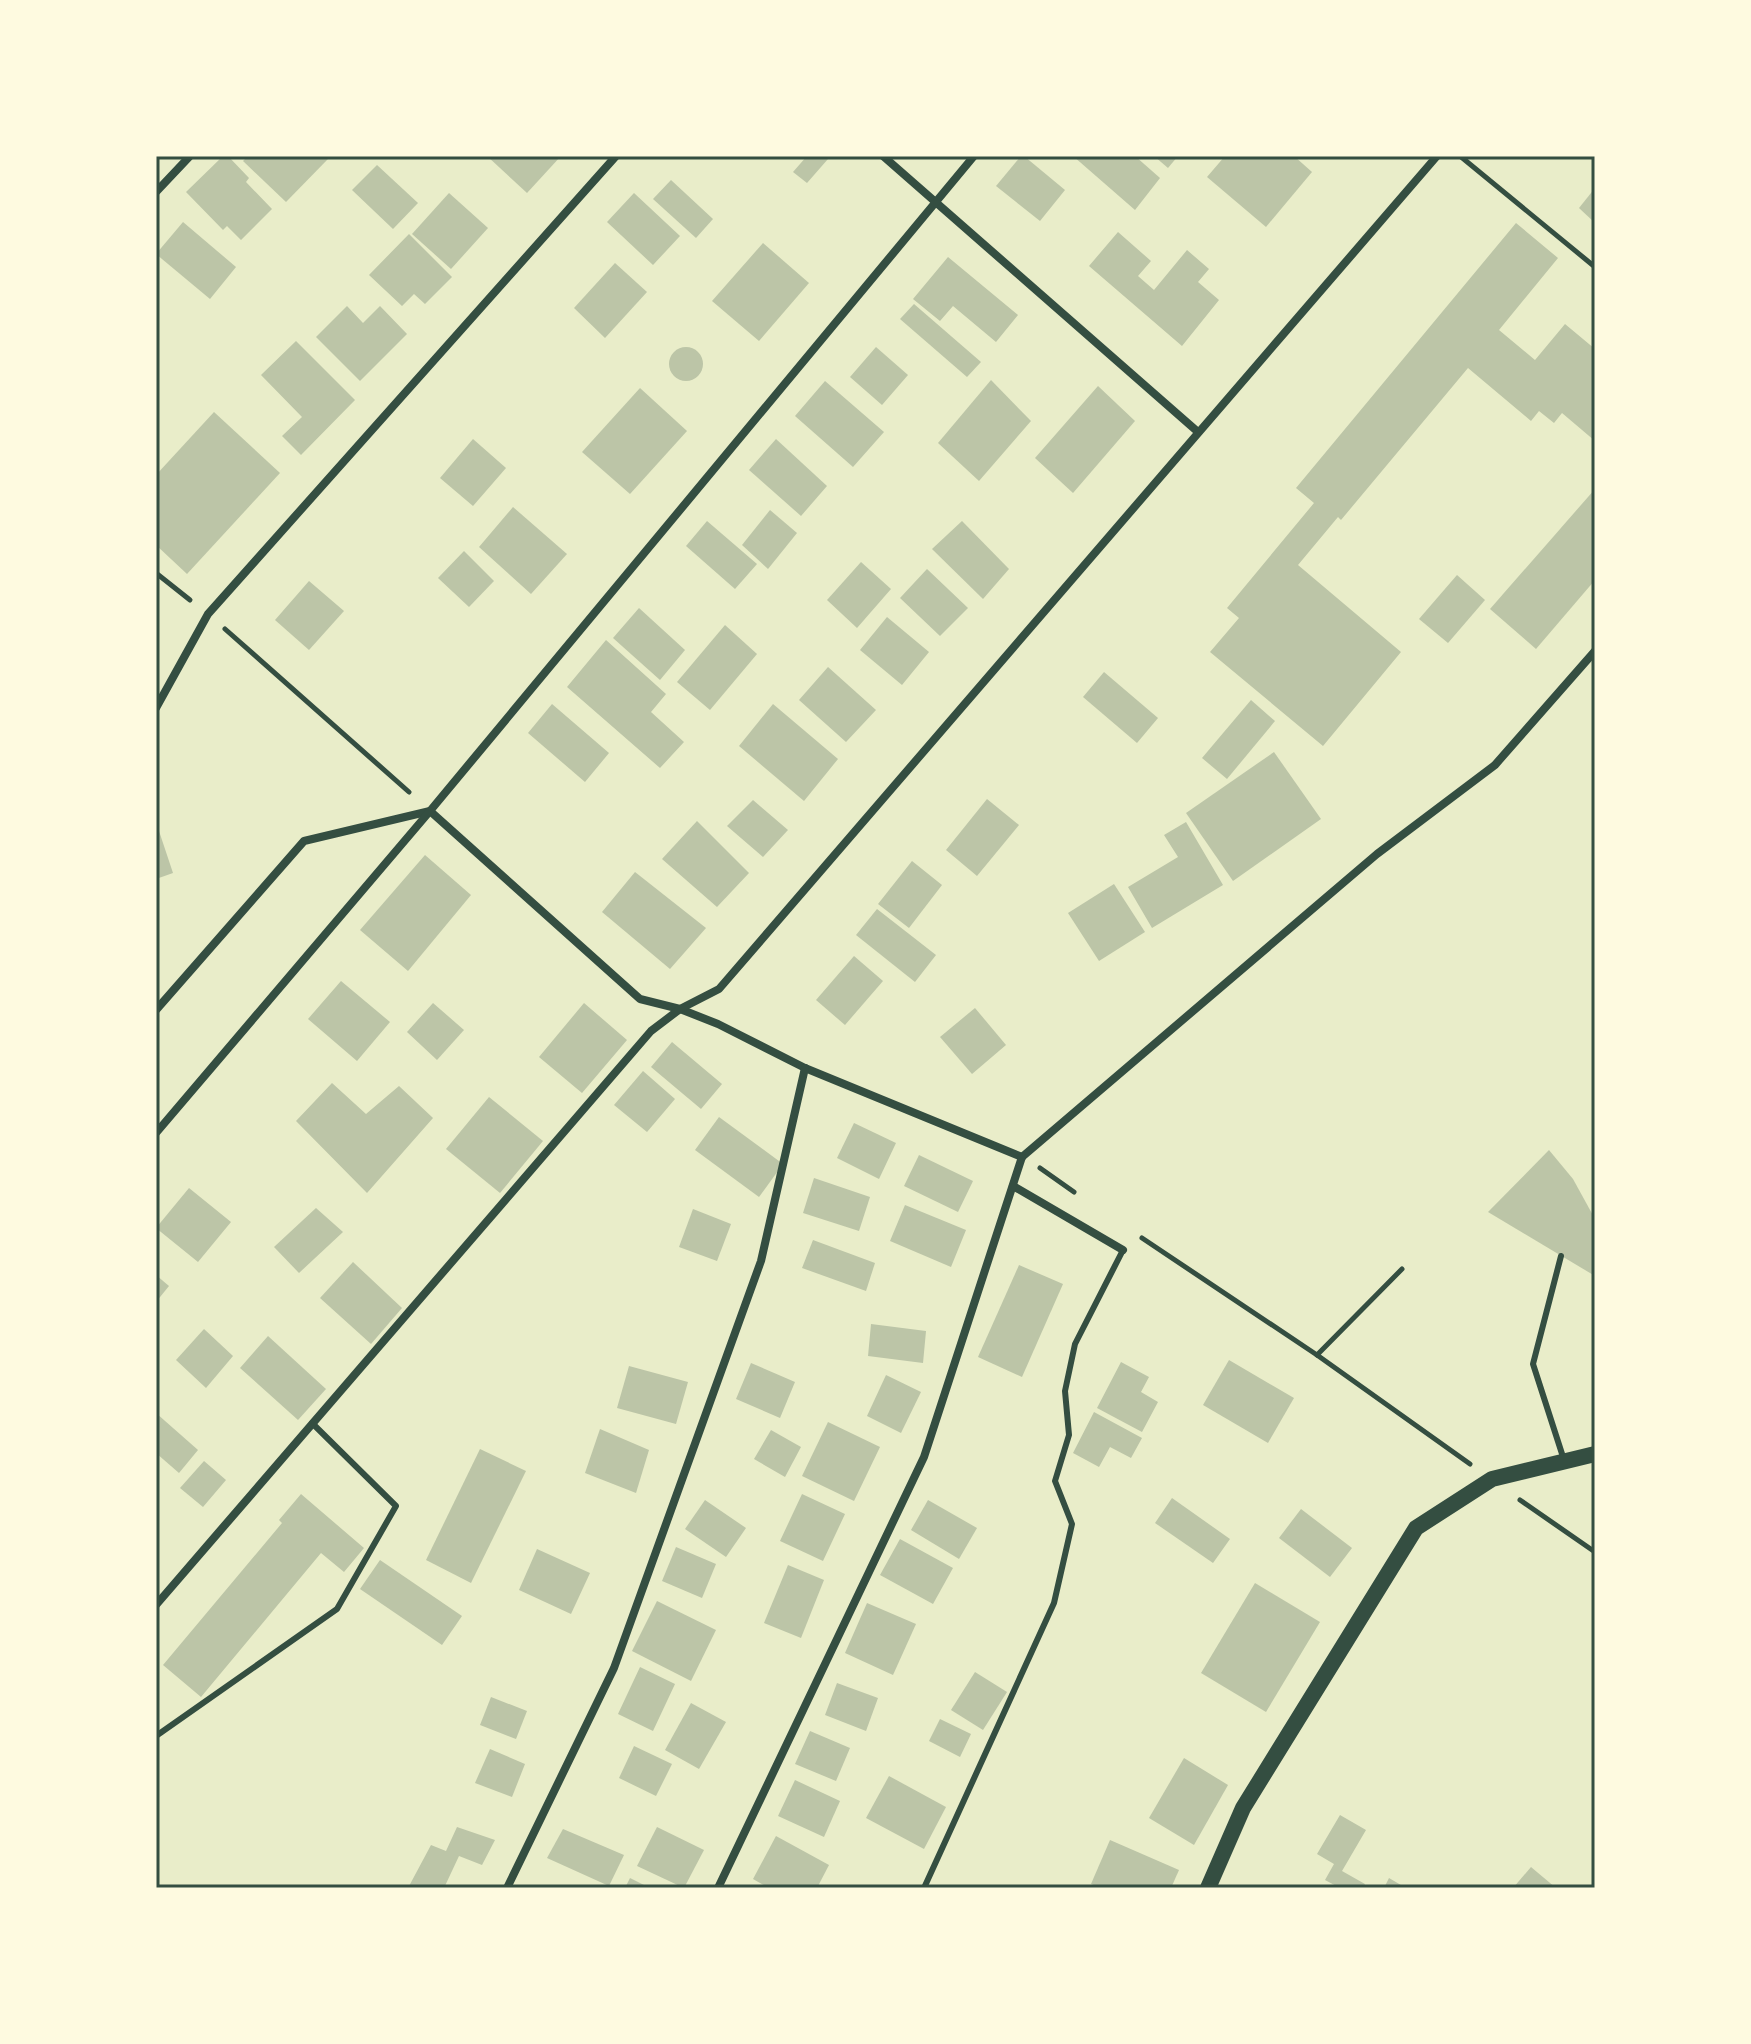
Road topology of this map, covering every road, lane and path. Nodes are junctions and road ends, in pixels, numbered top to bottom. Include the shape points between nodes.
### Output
1 (190, 156) edge
2 (616, 156) edge
3 (883, 156) edge
4 (974, 156) edge
5 (1437, 156) edge
6 (1460, 156) edge
7 (156, 192) edge
8 (935, 203) junction
9 (1595, 267) edge
10 (1198, 432) junction
11 (156, 573) edge
12 (208, 614) junction
13 (1595, 651) edge
14 (156, 708) edge
15 (430, 811) junction
16 (680, 1009) junction
17 (156, 1010) edge
18 (805, 1068) junction
19 (156, 1133) edge
20 (1022, 1157) junction
21 (1013, 1186) junction
22 (1086, 1200) dead end
23 (1138, 1234) dead end
24 (1123, 1250) joint
25 (1561, 1256) dead end
26 (1402, 1269) dead end
27 (1317, 1355) junction
28 (312, 1423) junction
29 (1595, 1454) edge
30 (1565, 1462) junction
31 (1492, 1479) junction
32 (1595, 1552) edge
33 (156, 1605) edge
34 (156, 1736) edge
35 (507, 1888) edge
36 (718, 1888) edge
37 (924, 1888) edge
38 (1208, 1888) edge

1 - 7 street
2 - 12 street
3 - 8 street
4 - 8 street
5 - 10 street
6 - 9 path
8 - 10 street
8 - 15 street
10 - 16 street via 719,989
11 - 12 path
12 - 14 street
12 - 15 path
13 - 20 street via 1495,765 1377,854
15 - 16 street via 640,999
15 - 17 street via 304,841
15 - 19 street
16 - 18 street
16 - 28 street via 651,1031
18 - 20 street
18 - 35 street via 761,1261 614,1668
20 - 21 street
20 - 22 path
21 - 24 street
21 - 36 street via 924,1457
23 - 27 path
24 - 37 lane via 1075,1344 1065,1391 1069,1435 1055,1481 1072,1524 1054,1603
25 - 30 lane via 1533,1364
26 - 27 path
27 - 31 path
28 - 33 street
28 - 34 lane via 396,1506 337,1609
29 - 30 main road
30 - 31 main road
31 - 32 path
31 - 38 main road via 1416,1528 1243,1808

